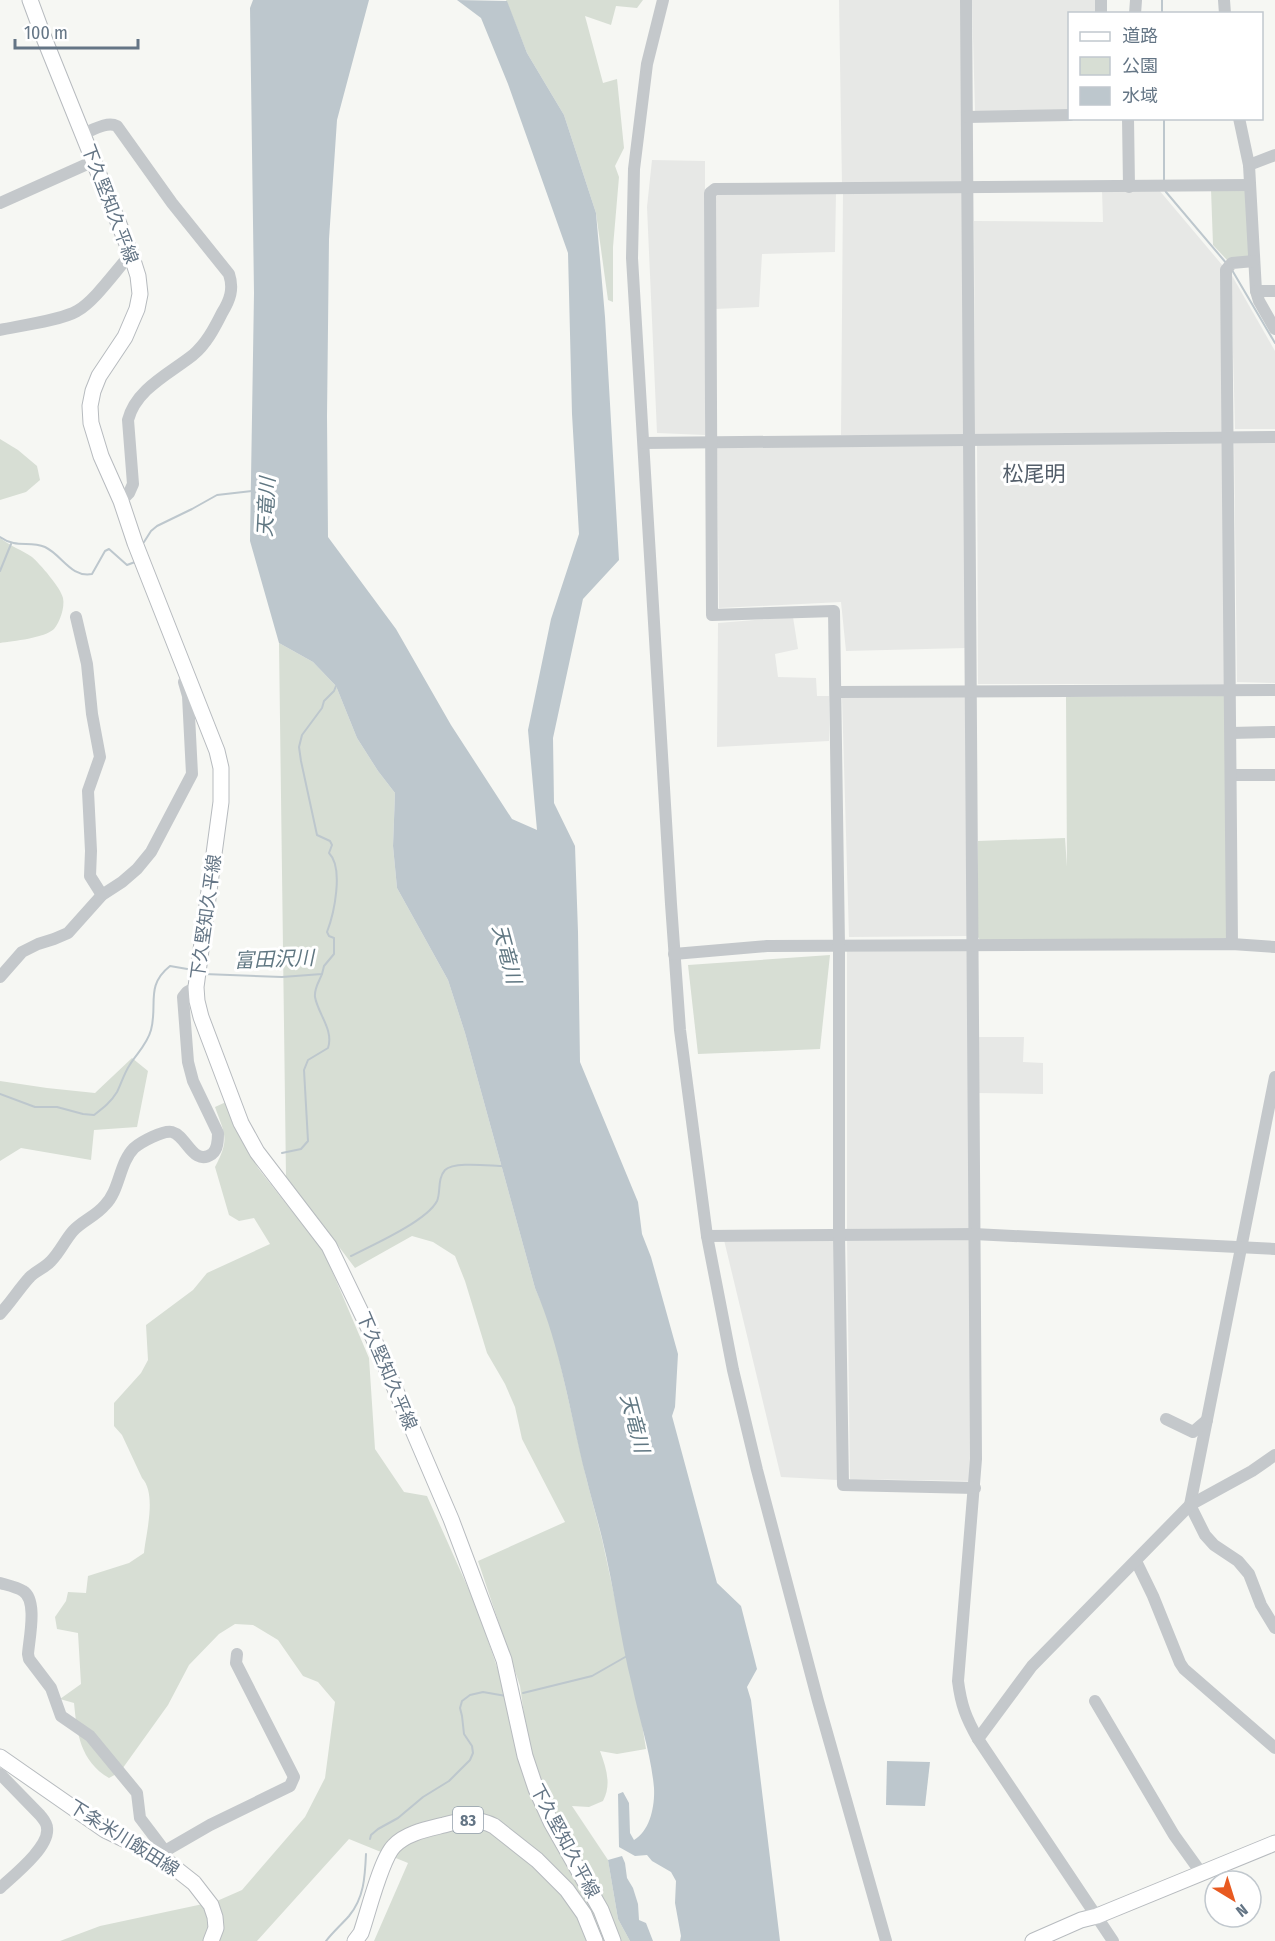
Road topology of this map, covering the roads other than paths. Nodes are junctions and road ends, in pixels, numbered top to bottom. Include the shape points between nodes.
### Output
1 (30, 0) edge
2 (663, 0) edge
3 (966, 0) edge
4 (1068, 115) edge
5 (967, 117) junction
6 (1128, 120) edge
7 (1239, 120) edge
8 (83, 134) junction
9 (1275, 155) edge
10 (94, 161) junction
11 (1249, 165) junction
12 (1250, 185) junction
13 (968, 187) junction
14 (1129, 187) junction
15 (0, 203) edge
16 (131, 254) junction
17 (1254, 261) junction
18 (1256, 291) junction
19 (1275, 291) edge
20 (0, 330) edge
21 (1275, 330) edge
22 (1275, 437) edge
23 (1228, 438) junction
24 (968, 440) junction
25 (711, 441) junction
26 (644, 443) junction
27 (121, 501) junction
28 (76, 617) dead end
29 (184, 663) junction
30 (1275, 690) edge
31 (971, 691) junction
32 (1231, 691) junction
33 (836, 693) junction
34 (1275, 732) edge
35 (1231, 733) junction
36 (1232, 775) junction
37 (1275, 775) edge
38 (102, 895) junction
39 (1232, 944) junction
40 (839, 945) junction
41 (973, 945) junction
42 (1275, 947) edge
43 (674, 954) junction
44 (0, 977) edge
45 (197, 978) junction
46 (1275, 1077) edge
47 (839, 1234) junction
48 (974, 1234) junction
49 (707, 1236) junction
50 (1241, 1248) junction
51 (1275, 1249) edge
52 (0, 1314) edge
53 (1166, 1419) dead end
54 (1207, 1420) junction
55 (1275, 1455) edge
56 (975, 1488) junction
57 (1190, 1505) junction
58 (1136, 1561) junction
59 (0, 1583) edge
60 (1275, 1628) edge
61 (237, 1654) dead end
62 (1095, 1701) dead end
63 (978, 1739) junction
64 (1275, 1748) edge
65 (0, 1757) edge
66 (0, 1774) edge
67 (1275, 1843) edge
68 (163, 1854) junction
69 (1202, 1874) junction
70 (0, 1888) edge
71 (1097, 1916) junction
72 (211, 1941) edge
73 (355, 1941) edge
74 (595, 1941) edge
75 (613, 1941) edge
76 (886, 1941) edge
77 (1032, 1941) edge
78 (1113, 1941) edge

1 - 8 main road, 下久堅知久平線
2 - 26 street via 647,64 634,169 632,258
3 - 5 street
4 - 5 street
5 - 13 street
6 - 14 street
7 - 11 street
8 - 10 main road, 下久堅知久平線
8 - 27 street via 108,124 117,126 229,274 233,285 209,338 160,378 130,410 133,484
9 - 11 street
10 - 15 street
10 - 16 main road, 下久堅知久平線
11 - 12 street
12 - 14 street
12 - 17 street
13 - 14 street
13 - 24 street
13 - 25 street via 716,189 710,194
16 - 20 street via 77,311
16 - 27 main road, 下久堅知久平線 via 140,294 137,309 125,337 99,375 90,406 94,438
17 - 18 street
17 - 23 street via 1229,266
18 - 19 street
18 - 21 street
22 - 23 street
23 - 24 street
23 - 32 street
24 - 25 street
24 - 31 street
25 - 26 street
25 - 33 street via 712,615 834,612
26 - 43 street
27 - 29 main road, 下久堅知久平線
28 - 38 street via 100,757 88,791 90,876
29 - 38 street via 192,774 151,852 137,869
29 - 45 main road, 下久堅知久平線 via 217,751 222,779
30 - 32 street
31 - 32 street
31 - 33 street
31 - 41 street
32 - 35 street
33 - 40 street
34 - 35 street
35 - 36 street
36 - 37 street
36 - 39 street
38 - 44 street via 68,933 22,952
39 - 41 street
39 - 42 street
40 - 41 street
40 - 43 street
40 - 47 street
41 - 48 street
43 - 49 street
45 - 52 street via 183,997 188,1062 218,1133 215,1151 209,1156 196,1156 172,1132 163,1132 134,1148 105,1205 73,1231 51,1262 30,1276
45 - 75 main road, 下久堅知久平線 via 196,1000 201,1017 242,1123 257,1152 329,1246 372,1335 451,1519 504,1660 536,1789 601,1910
46 - 50 street
47 - 48 street
47 - 49 street
47 - 56 street via 843,1485
48 - 50 street
48 - 56 street
49 - 76 street via 733,1370 758,1470
50 - 51 street
50 - 54 street
53 - 54 street via 1193,1432
54 - 57 street
55 - 57 street
56 - 63 street via 958,1681 967,1720
57 - 58 street
57 - 60 street via 1205,1536 1249,1574
58 - 63 street via 1032,1666
58 - 64 street via 1184,1669
59 - 68 street via 22,1590 29,1597 29,1659 51,1688 59,1713 90,1736 137,1793 140,1818
61 - 68 street via 236,1663 294,1777 290,1786
62 - 69 street via 1174,1835
63 - 71 street
65 - 68 main road, 下条米川飯田線 via 105,1830
66 - 70 street via 40,1815 48,1830 30,1860
67 - 69 main road
68 - 72 main road, 下条米川飯田線 via 211,1905 216,1928
69 - 71 main road
71 - 77 main road
71 - 78 street
73 - 74 main road, 83 via 394,1846 419,1832 472,1819 494,1826 559,1880 580,1907

